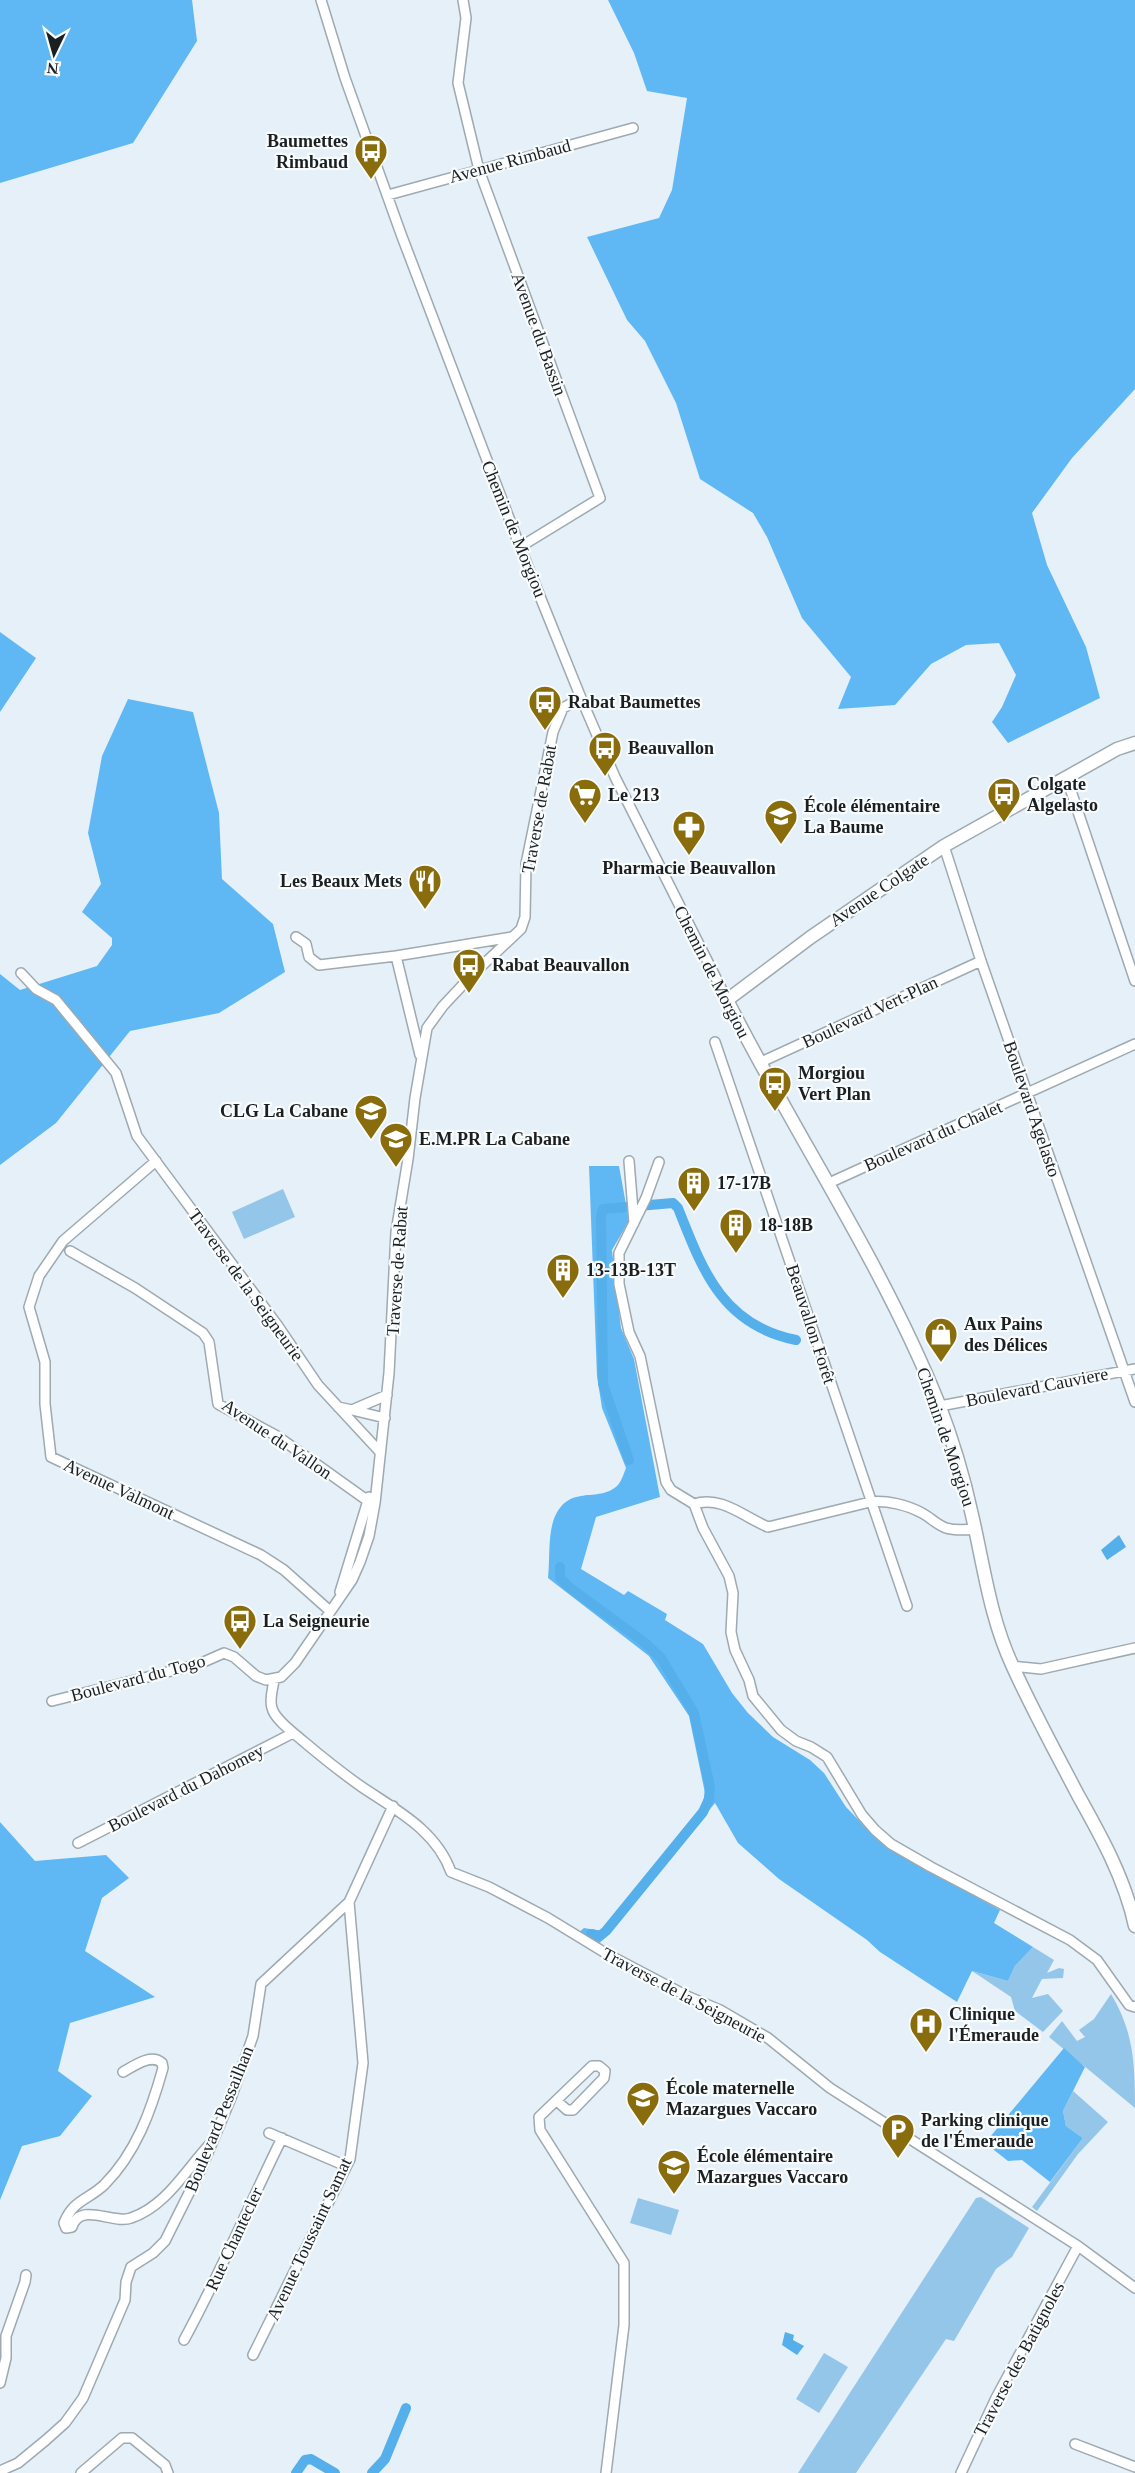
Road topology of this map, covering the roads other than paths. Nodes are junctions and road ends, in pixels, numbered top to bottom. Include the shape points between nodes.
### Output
1 (321, 0) edge
2 (463, 0) edge
3 (633, 128) dead end
4 (479, 170) junction
5 (388, 195) junction
6 (519, 547) junction
7 (581, 698) junction
8 (1135, 743) edge
9 (1071, 791) dead end
10 (944, 846) junction
11 (512, 937) junction
12 (296, 938) dead end
13 (396, 956) junction
14 (981, 961) junction
15 (21, 974) dead end
16 (1135, 981) edge
17 (727, 1000) junction
18 (715, 1042) dead end
19 (1135, 1044) edge
20 (421, 1058) junction
21 (759, 1064) junction
22 (1027, 1093) junction
23 (156, 1161) junction
24 (629, 1161) dead end
25 (659, 1162) dead end
26 (829, 1183) junction
27 (634, 1223) junction
28 (70, 1251) dead end
29 (1135, 1369) edge
30 (1124, 1371) junction
31 (387, 1395) junction
32 (1135, 1402) edge
33 (940, 1406) junction
34 (338, 1407) junction
35 (352, 1410) junction
36 (385, 1418) junction
37 (380, 1452) junction
38 (371, 1502) junction
39 (870, 1502) junction
40 (694, 1504) junction
41 (975, 1529) junction
42 (907, 1606) dead end
43 (330, 1611) junction
44 (1135, 1648) edge
45 (1012, 1666) junction
46 (274, 1680) junction
47 (52, 1701) dead end
48 (293, 1733) junction
49 (393, 1806) junction
50 (78, 1843) dead end
51 (349, 1902) junction
52 (1135, 1926) edge
53 (1135, 2007) edge
54 (123, 2072) dead end
55 (557, 2101) junction
56 (269, 2133) dead end
57 (282, 2138) junction
58 (214, 2140) junction
59 (346, 2166) junction
60 (1078, 2246) junction
61 (26, 2275) dead end
62 (1135, 2288) edge
63 (184, 2340) dead end
64 (253, 2355) dead end
65 (0, 2383) edge
66 (1076, 2444) dead end
67 (1135, 2467) edge
68 (0, 2471) edge
69 (81, 2473) edge
70 (168, 2473) edge
71 (606, 2473) edge
72 (961, 2473) edge

1 - 5 street, Chemin de Morgiou
2 - 4 street, Avenue du Bassin via 466,18 458,83
3 - 4 street, Avenue Rimbaud
4 - 5 street, Avenue Rimbaud
4 - 6 street, Avenue du Bassin via 600,498
5 - 6 street, Chemin de Morgiou
6 - 7 street, Chemin de Morgiou
7 - 11 street, Traverse de Rabat via 563,708 553,732 526,864 525,917 521,929
7 - 17 street, Chemin de Morgiou via 615,777
8 - 10 street, Avenue Colgate via 1117,749
9 - 16 street
10 - 14 street, Boulevard Agelasto
10 - 17 street, Avenue Colgate
11 - 13 street
11 - 20 street, Traverse de Rabat via 435,1016 427,1028
12 - 13 street via 306,944 309,957 319,965
13 - 20 street
14 - 21 street, Boulevard Vert-Plan
14 - 22 street, Boulevard Agelasto
15 - 23 street, Traverse de la Seigneurie via 36,989 56,1000 116,1073 137,1136
17 - 21 street, Chemin de Morgiou
18 - 39 street, Beauvallon Forêt
19 - 22 street, Boulevard du Chalet
20 - 31 street, Traverse de Rabat via 396,1232
21 - 26 street, Chemin de Morgiou
22 - 26 street, Boulevard du Chalet
22 - 30 street, Boulevard Agelasto
23 - 34 street, Traverse de la Seigneurie
23 - 43 street, Avenue Valmont via 63,1241 39,1276 29,1307 45,1362 51,1457 261,1555
24 - 27 street
25 - 27 street
26 - 33 street, Chemin de Morgiou via 889,1294
27 - 40 street via 619,1252 619,1284 629,1332 640,1356 666,1482 671,1490
28 - 38 street, Avenue du Vallon via 203,1333 209,1342 218,1404 277,1436
29 - 30 street, Boulevard Cauviere
30 - 32 street, Boulevard Agelasto
30 - 33 street, Boulevard Cauviere
31 - 35 street
31 - 36 street
33 - 41 street, Chemin de Morgiou
34 - 35 street
34 - 37 street, Traverse de la Seigneurie
35 - 36 street
36 - 37 street
37 - 38 street
38 - 43 street via 369,1536 360,1562
39 - 40 street via 768,1527 722,1503 706,1500
39 - 41 street via 900,1504 943,1527
39 - 42 street, Beauvallon Forêt
40 - 53 street via 732,1585 731,1632 735,1650 753,1696 781,1730 826,1757 862,1815 891,1844 1070,1940 1097,1960 1129,2005
41 - 45 street, Chemin de Morgiou via 990,1601
43 - 46 street via 295,1663
44 - 45 street via 1041,1669
45 - 52 street, Chemin de Morgiou via 1103,1841
46 - 47 street, Boulevard du Togo via 256,1676 224,1653 199,1664
46 - 48 street, Traverse de la Seigneurie via 272,1710
48 - 49 street, Traverse de la Seigneurie
48 - 50 street, Boulevard du Dahomey
49 - 51 street, Avenue Toussaint Samat
49 - 60 street, Traverse de la Seigneurie via 418,1823 451,1872 489,1887 599,1950 768,2038 830,2088
51 - 58 street, Boulevard Pessailhan via 261,1983 253,2036
51 - 59 street, Avenue Toussaint Samat via 363,2063
54 - 58 street via 151,2059 158,2059 163,2068 152,2106 130,2152 103,2185 73,2206 64,2223 66,2228 87,2214 125,2220 156,2205
55 - 55 street via 592,2066 605,2071 604,2078 573,2110
55 - 71 street via 539,2117 539,2127 624,2263 624,2325
56 - 57 street
57 - 59 street
57 - 63 street, Rue Chantecler
58 - 68 street, Boulevard Pessailhan via 165,2241 131,2266 125,2300 82,2398 65,2423 18,2463
59 - 64 street, Avenue Toussaint Samat
60 - 62 street, Traverse de la Seigneurie
60 - 72 street, Traverse des Batignoles via 996,2398
61 - 65 street via 6,2336
66 - 67 street
69 - 70 street via 122,2438 132,2438 165,2465

